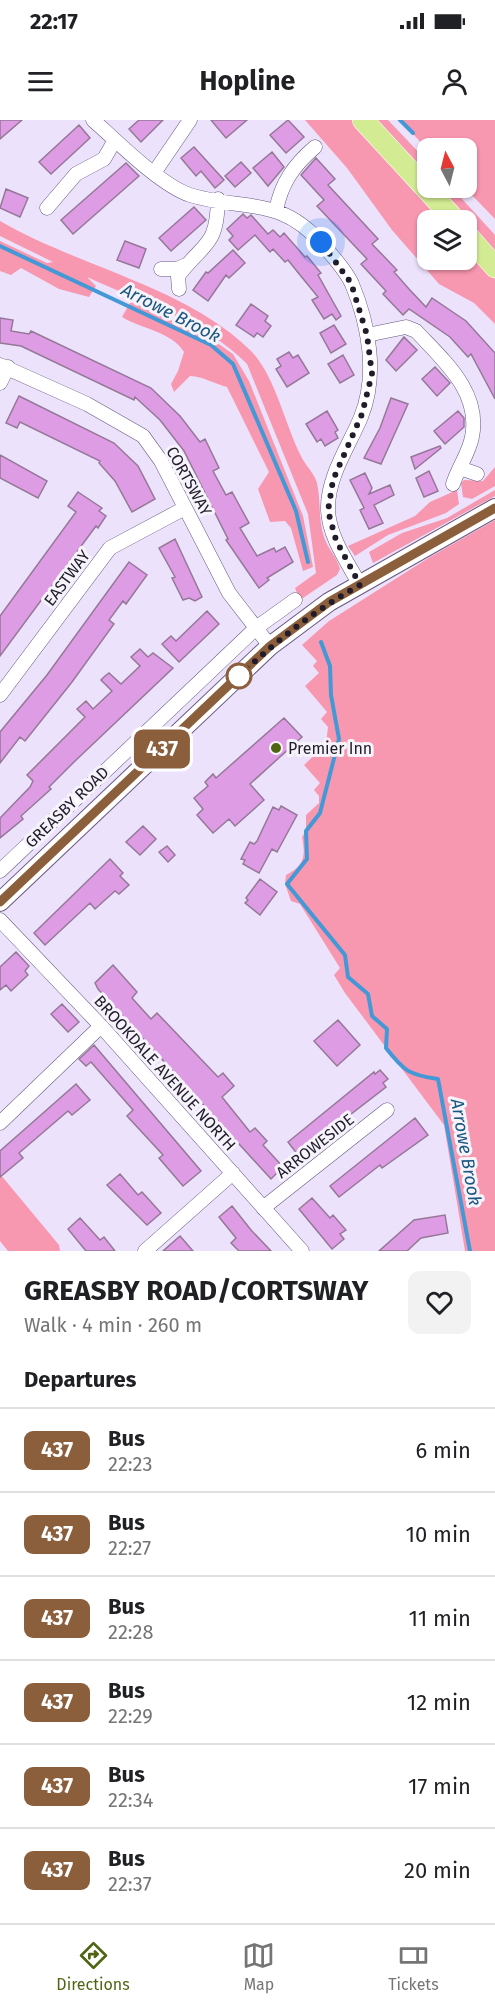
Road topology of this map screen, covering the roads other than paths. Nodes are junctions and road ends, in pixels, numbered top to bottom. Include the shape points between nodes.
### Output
1 (93, 120) edge
2 (190, 120) edge
3 (363, 120) edge
4 (116, 140) junction
5 (315, 147) dead end
6 (154, 173) junction
7 (218, 199) junction
8 (47, 208) dead end
9 (446, 210) edge
10 (276, 211) junction
11 (477, 247) edge
12 (186, 265) junction
13 (495, 267) edge
14 (161, 269) dead end
15 (179, 289) dead end
16 (367, 335) junction
17 (4, 366) edge
18 (0, 383) edge
19 (459, 468) junction
20 (477, 474) dead end
21 (453, 484) dead end
22 (185, 508) junction
23 (495, 508) edge
24 (360, 585) junction
25 (295, 600) dead end
26 (256, 628) junction
27 (270, 646) junction
28 (0, 695) edge
29 (0, 871) edge
30 (0, 902) edge
31 (0, 920) edge
32 (101, 1026) junction
33 (387, 1110) dead end
34 (0, 1123) edge
35 (233, 1173) junction
36 (264, 1208) junction
37 (145, 1251) edge
38 (302, 1251) edge

1 - 4 street
2 - 6 street
3 - 9 main road
4 - 6 street
4 - 8 street via 104,159 76,174
5 - 10 street via 293,169 280,191
6 - 7 street via 188,194
7 - 10 street
7 - 12 street via 218,224 211,242
10 - 16 street via 321,242 351,283
11 - 13 main road
12 - 14 street
12 - 15 street via 178,276
16 - 19 street via 406,327 416,331 463,385 473,405 474,422 472,439
16 - 24 street via 372,374 362,414 333,480 328,511 336,540
17 - 18 street
17 - 22 street, CORTSWAY via 87,404 143,436
19 - 20 street
19 - 21 street
22 - 26 street, CORTSWAY via 229,593
22 - 28 street, EASTWAY via 110,548
23 - 24 main road, GREASBY ROAD
24 - 27 main road, GREASBY ROAD via 329,602
25 - 26 street, GREASBY ROAD
26 - 27 street, CORTSWAY
26 - 29 street, GREASBY ROAD
27 - 30 main road, GREASBY ROAD
31 - 32 street, BROOKDALE AVENUE NORTH
32 - 34 street
32 - 35 street, BROOKDALE AVENUE NORTH
33 - 36 street, ARROWESIDE
35 - 36 street, BROOKDALE AVENUE NORTH
35 - 37 street
36 - 38 street, BROOKDALE AVENUE NORTH

